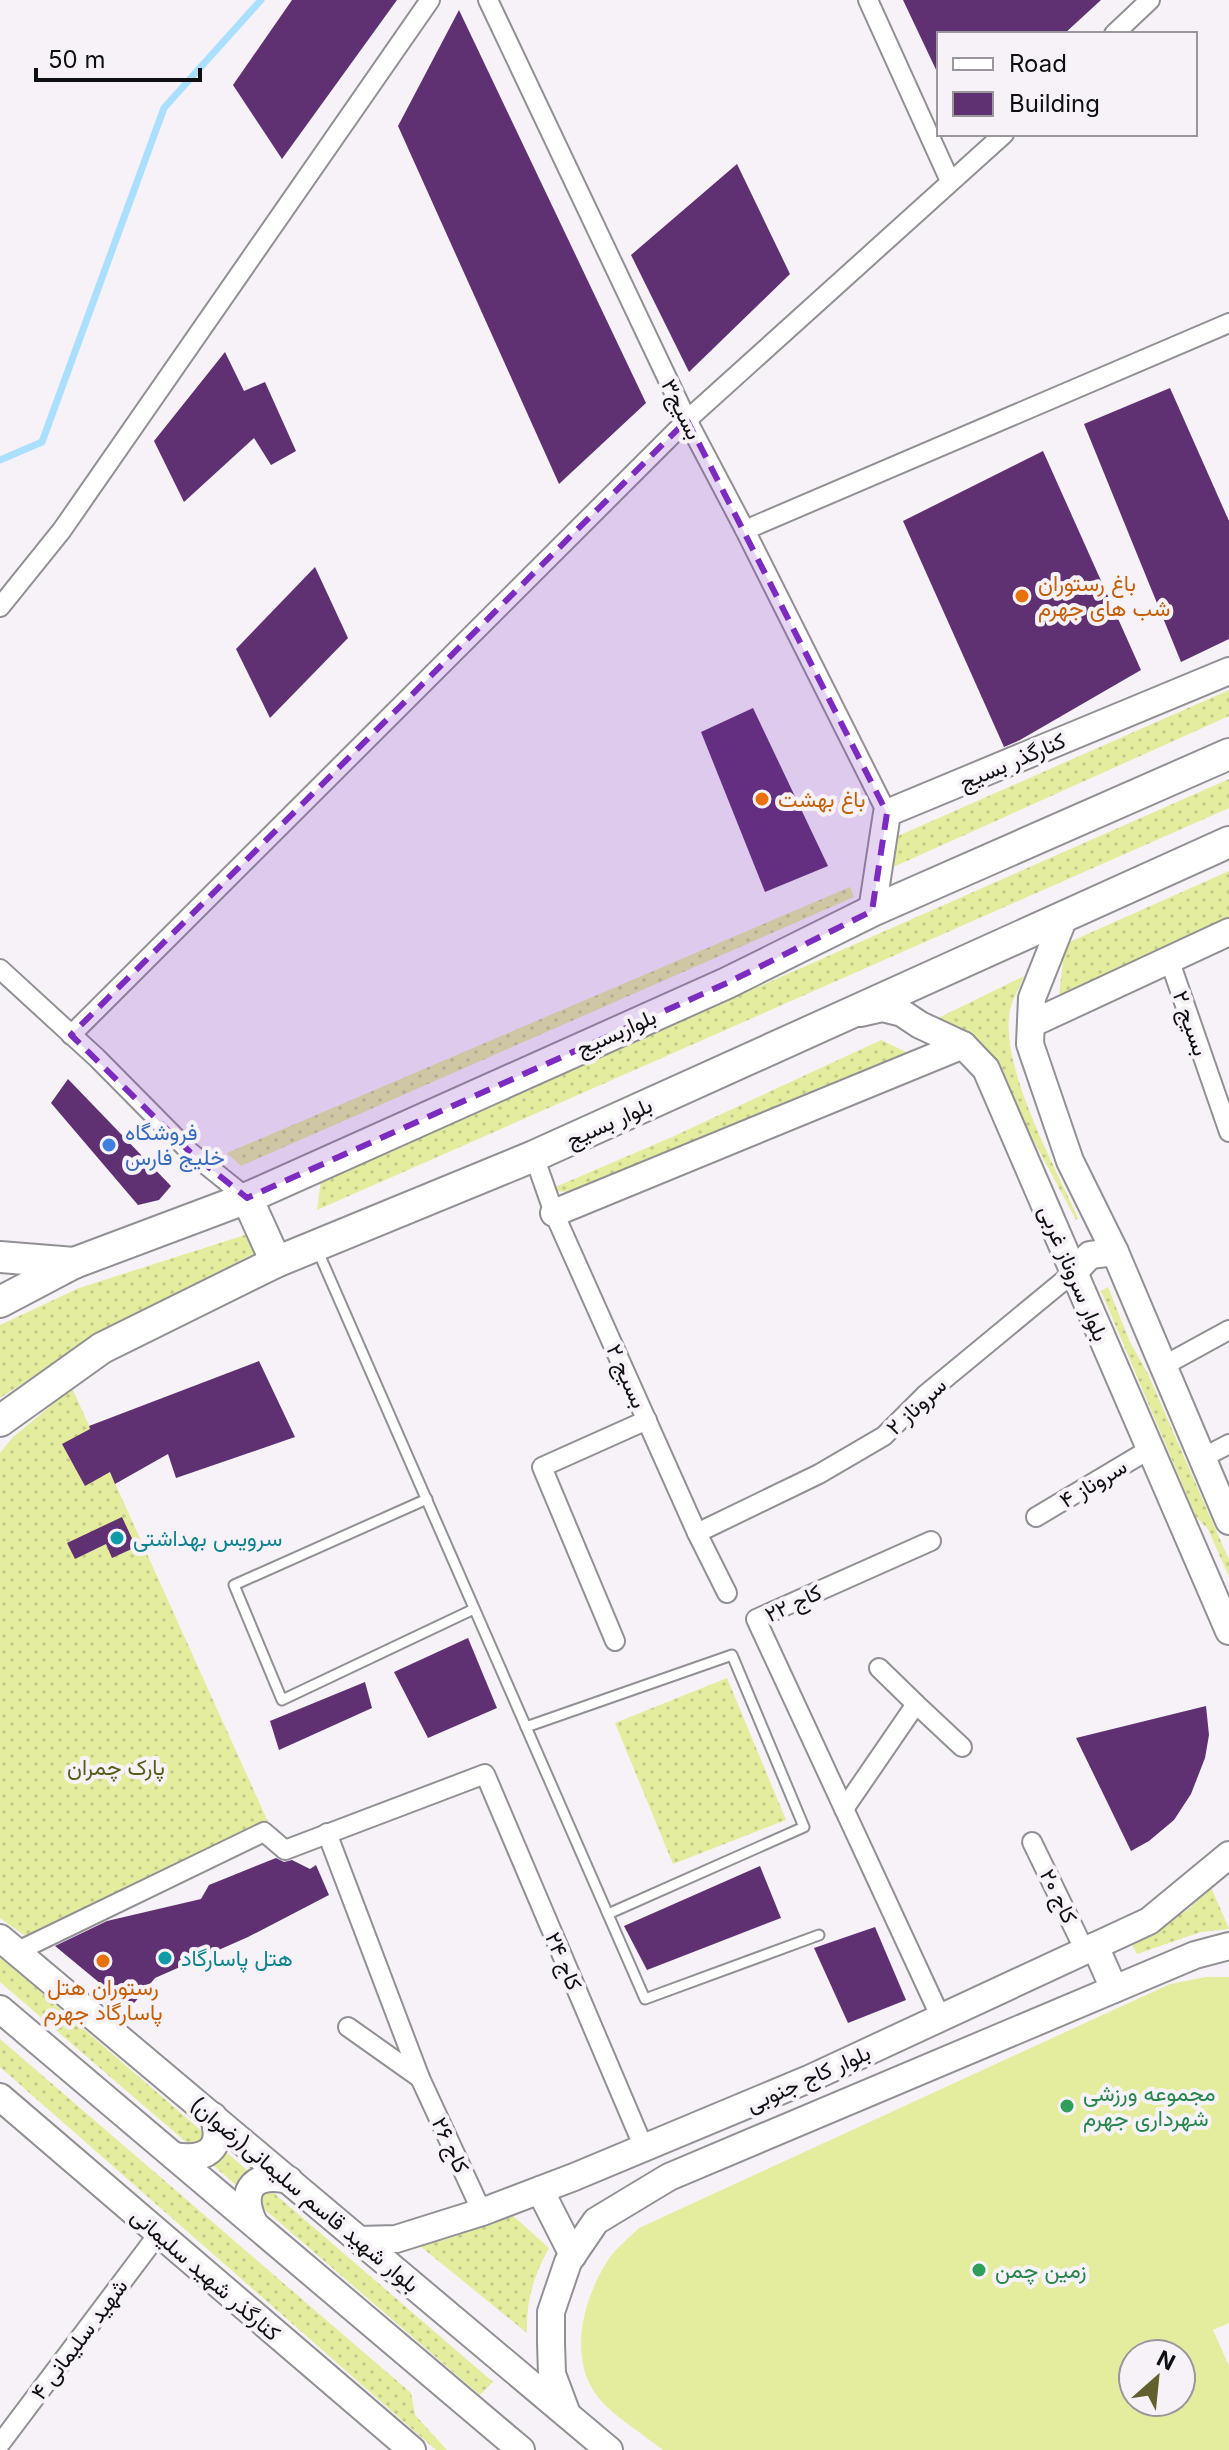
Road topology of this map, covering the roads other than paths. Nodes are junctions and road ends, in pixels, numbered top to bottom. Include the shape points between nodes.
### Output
1 (430, 0) edge
2 (488, 0) edge
3 (868, 0) edge
4 (1150, 0) edge
5 (1116, 32) edge
6 (1002, 136) edge
7 (950, 181) junction
8 (1229, 323) edge
9 (687, 420) junction
10 (745, 530) junction
11 (0, 607) edge
12 (1229, 671) edge
13 (1229, 754) edge
14 (887, 813) junction
15 (1229, 842) edge
16 (872, 911) junction
17 (1065, 915) junction
18 (1226, 939) edge
19 (1169, 959) junction
20 (0, 969) edge
21 (837, 1018) junction
22 (1031, 1024) junction
23 (71, 1035) junction
24 (963, 1045) junction
25 (1229, 1132) edge
26 (534, 1156) junction
27 (247, 1198) junction
28 (554, 1213) junction
29 (316, 1246) junction
30 (1115, 1252) junction
31 (0, 1257) edge
32 (276, 1262) junction
33 (74, 1263) junction
34 (1074, 1272) junction
35 (0, 1302) edge
36 (1229, 1330) edge
37 (1165, 1365) junction
38 (647, 1420) junction
39 (0, 1421) edge
40 (1229, 1444) edge
41 (1150, 1449) junction
42 (1204, 1457) junction
43 (427, 1499) junction
44 (1036, 1517) dead end
45 (1229, 1521) edge
46 (697, 1533) junction
47 (931, 1541) dead end
48 (727, 1593) dead end
49 (474, 1609) junction
50 (1228, 1628) edge
51 (615, 1641) dead end
52 (879, 1668) dead end
53 (916, 1704) junction
54 (526, 1727) junction
55 (962, 1747) dead end
56 (844, 1809) junction
57 (327, 1833) junction
58 (1032, 1842) dead end
59 (1229, 1855) edge
60 (608, 1914) junction
61 (819, 1935) dead end
62 (8, 1945) edge
63 (1229, 1946) edge
64 (1090, 1949) junction
65 (1114, 1989) junction
66 (0, 2009) edge
67 (941, 2018) junction
68 (348, 2027) dead end
69 (420, 2078) junction
70 (0, 2097) edge
71 (213, 2116) junction
72 (644, 2148) junction
73 (174, 2156) junction
74 (289, 2180) junction
75 (540, 2190) junction
76 (482, 2212) junction
77 (253, 2221) junction
78 (159, 2233) junction
79 (359, 2240) junction
80 (573, 2255) junction
81 (567, 2414) junction
82 (0, 2444) edge
83 (412, 2450) edge
84 (521, 2450) edge
85 (609, 2450) edge

1 - 11 street via 62,530
2 - 9 street, بسیج۳
3 - 7 street
4 - 5 street
6 - 7 street
7 - 9 street
8 - 10 street
9 - 10 street, بسیج۳
9 - 23 street
10 - 14 street, بسیج۳
12 - 14 main road, کنارگذر بسیج
13 - 16 main road, بلواربسیج
14 - 16 main road
15 - 17 main road, بلوار بسیج
16 - 27 main road, بلواربسیج via 727,983
17 - 21 main road, بلوار بسیج
17 - 22 main road, بلوار سروناز غربی via 1032,998
18 - 19 main road
19 - 22 main road
19 - 25 street, بسیج ۲
20 - 23 street
21 - 24 main road, بلوار سروناز غربی via 882,1008
21 - 26 main road, بلوار بسیج
22 - 30 main road, بلوار سروناز غربی via 1030,1044 1070,1161
23 - 27 street via 190,1152
24 - 28 main road
24 - 34 main road, بلوار سروناز غربی via 986,1069
26 - 28 street, بسیج ۲
26 - 29 main road, بلوار بسیج
27 - 32 main road
27 - 33 main road, بلواربسیج
28 - 38 street, بسیج ۲
29 - 32 main road, بلوار بسیج
29 - 43 lane
30 - 34 main road via 1090,1255
30 - 37 main road, بلوار سروناز غربی
31 - 33 main road
32 - 39 main road, بلوار بسیج via 102,1348
33 - 35 main road, بلواربسیج
34 - 41 main road, بلوار سروناز غربی
34 - 46 street, سروناز ۲ via 925,1395 884,1436
36 - 37 street
37 - 42 main road, بلوار سروناز غربی
38 - 46 street, بسیج ۲
38 - 51 street via 542,1467
40 - 42 street
41 - 44 street, سروناز ۴
41 - 50 main road, بلوار سروناز غربی
42 - 45 main road, بلوار سروناز غربی
43 - 49 lane
43 - 49 lane via 234,1585 282,1700
46 - 48 street, بسیج ۲
47 - 56 street, کاج ۲۲ via 756,1619
49 - 54 lane
52 - 53 street
53 - 55 street
53 - 56 street
54 - 60 lane
54 - 60 lane via 732,1655 804,1827
56 - 67 street, کاج ۲۲
57 - 62 street via 285,1850 264,1832
57 - 69 street, کاج ۲۶
57 - 72 street, کاج ۲۴ via 485,1774
58 - 64 street, کاج ۲۰
59 - 64 main road, بلوار کاج جنوبی via 1149,1921
60 - 61 lane via 645,1999
62 - 71 main road, بلوار شهید قاسم سلیمانی(رضوان)
63 - 65 main road, بلوار کاج جنوبی
64 - 65 main road
64 - 67 main road, بلوار کاج جنوبی
65 - 80 main road, بلوار کاج جنوبی via 669,2177 596,2221
66 - 73 main road
67 - 72 main road, بلوار کاج جنوبی
68 - 69 street
69 - 76 street, کاج ۲۶
70 - 78 main road, کنارگذر شهید سلیمانی
71 - 73 main road via 217,2138 206,2153 193,2159
71 - 74 main road, بلوار شهید قاسم سلیمانی(رضوان)
72 - 75 main road, بلوار کاج جنوبی
73 - 77 main road
74 - 77 main road via 261,2178 252,2188 247,2208
74 - 79 main road, بلوار شهید قاسم سلیمانی(رضوان)
75 - 76 main road, بلوار کاج جنوبی
75 - 80 main road
76 - 79 main road, بلوار کاج جنوبی via 396,2239
77 - 84 main road
78 - 82 street, شهید سلیمانی ۴
78 - 83 main road, کنارگذر شهید سلیمانی
79 - 81 main road, بلوار شهید قاسم سلیمانی(رضوان)
80 - 81 main road, بلوار کاج جنوبی via 551,2312 552,2374
81 - 85 main road, بلوار شهید قاسم سلیمانی(رضوان)

